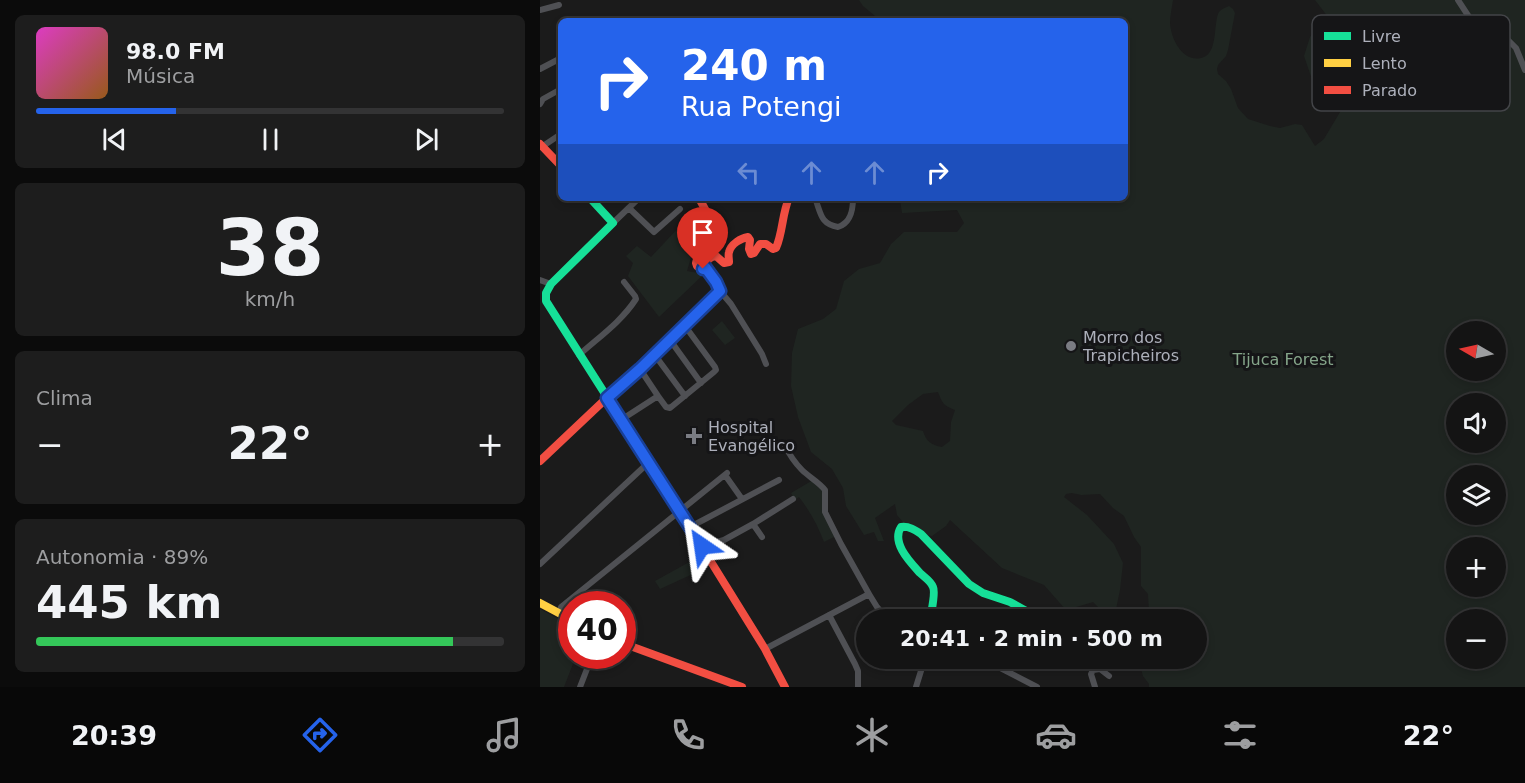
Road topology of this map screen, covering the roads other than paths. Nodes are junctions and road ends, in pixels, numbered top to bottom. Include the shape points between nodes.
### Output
1 (1458, 0) edge
2 (559, 4) dead end
3 (540, 10) edge
4 (1468, 15) edge
5 (1510, 42) edge
6 (558, 60) edge
7 (540, 69) edge
8 (1525, 70) edge
9 (558, 91) edge
10 (540, 104) edge
11 (558, 136) edge
12 (541, 145) edge
13 (558, 163) edge
14 (593, 201) edge
15 (636, 201) edge
16 (703, 201) edge
17 (788, 201) edge
18 (816, 201) edge
19 (853, 201) edge
20 (629, 208) junction
21 (680, 209) dead end
22 (613, 223) junction
23 (705, 267) junction
24 (540, 280) edge
25 (624, 282) dead end
26 (550, 284) junction
27 (720, 291) junction
28 (543, 299) edge
29 (685, 326) junction
30 (670, 340) junction
31 (579, 355) junction
32 (656, 356) junction
33 (766, 364) dead end
34 (640, 369) junction
35 (701, 383) junction
36 (658, 396) junction
37 (685, 396) junction
38 (607, 398) junction
39 (620, 419) junction
40 (784, 444) dead end
41 (540, 461) edge
42 (648, 463) junction
43 (779, 480) dead end
44 (742, 499) junction
45 (793, 499) dead end
46 (680, 511) junction
47 (753, 524) junction
48 (690, 527) junction
49 (762, 537) dead end
50 (702, 546) junction
51 (540, 564) edge
52 (581, 591) edge
53 (870, 594) junction
54 (540, 603) edge
55 (879, 609) edge
56 (931, 609) edge
57 (1023, 609) edge
58 (558, 613) edge
59 (829, 615) junction
60 (636, 648) edge
61 (765, 648) junction
62 (587, 669) edge
63 (922, 669) edge
64 (1002, 669) edge
65 (1110, 676) dead end
66 (783, 686) edge
67 (580, 687) edge
68 (742, 687) edge
69 (858, 687) edge
70 (916, 687) edge
71 (1037, 687) edge
72 (1095, 687) edge

1 - 4 street
2 - 3 street
5 - 8 street
6 - 7 street
9 - 10 street
11 - 12 street
12 - 13 street
14 - 22 street
15 - 20 street
16 - 23 street via 707,220 696,263 699,268
17 - 23 street via 776,248 760,244 751,254 750,240 743,237 729,252 729,262 711,257
18 - 19 street via 821,218 838,227 847,222
20 - 21 street via 654,232
20 - 22 street
22 - 26 street
23 - 27 street
24 - 26 street
25 - 31 street via 636,299 620,319
26 - 28 street
27 - 29 street
27 - 33 street via 735,309
28 - 31 street
29 - 30 street
29 - 35 street via 716,370
30 - 32 street
30 - 35 street
31 - 38 street
32 - 34 street
32 - 37 street
34 - 36 street
34 - 38 street
35 - 37 street
36 - 37 street via 670,408
36 - 39 street
38 - 39 street
38 - 41 street
39 - 42 street
40 - 53 street via 791,458 825,490 825,512
42 - 46 street
42 - 51 street
43 - 44 street
44 - 46 street via 726,474
44 - 48 street
45 - 47 street
46 - 48 street
46 - 52 street
47 - 49 street
47 - 50 street via 724,540
48 - 50 street
50 - 61 street
53 - 55 street
53 - 59 street
54 - 58 street
56 - 57 street via 933,585 906,557 898,540 901,527 913,528 921,534 969,584
59 - 61 street
59 - 69 street via 858,671
60 - 68 street
61 - 66 street
62 - 67 street
63 - 70 street
64 - 71 street
65 - 72 street via 1100,669 1093,670

